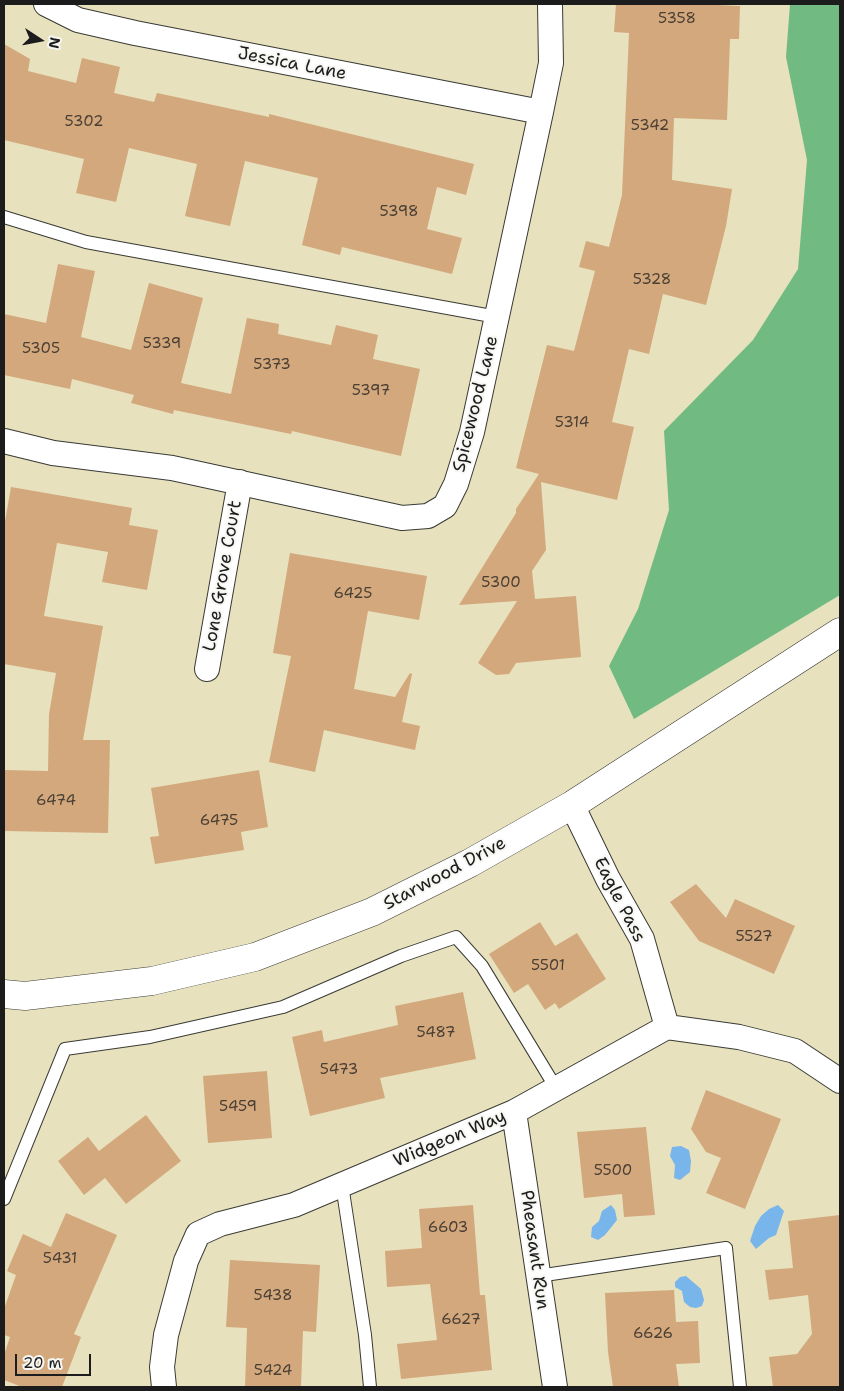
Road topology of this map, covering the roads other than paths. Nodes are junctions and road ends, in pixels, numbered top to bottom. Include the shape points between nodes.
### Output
1 (46, 4) edge
2 (550, 4) edge
3 (541, 112) junction
4 (4, 217) edge
5 (497, 317) junction
6 (4, 441) edge
7 (240, 482) junction
8 (840, 632) edge
9 (206, 669) dead end
10 (572, 805) junction
11 (4, 994) edge
12 (667, 1027) junction
13 (840, 1081) edge
14 (556, 1088) junction
15 (514, 1112) junction
16 (342, 1185) junction
17 (4, 1199) edge
18 (538, 1276) junction
19 (164, 1387) edge
20 (370, 1387) edge
21 (555, 1387) edge
22 (740, 1387) edge

1 - 3 street, Jessica Lane via 78,20 135,33
2 - 3 street, Spicewood Lane via 551,63
3 - 5 street, Spicewood Lane
4 - 5 lane via 86,242
5 - 7 street, Spicewood Lane via 472,432 456,484 445,506 428,516 402,518
6 - 7 street, Spicewood Lane via 53,453 172,468
7 - 9 street, Lone Grove Court
8 - 10 street, Starwood Drive
10 - 11 street, Starwood Drive via 372,912 255,957 152,982 25,996
10 - 12 street, Eagle Pass via 642,940
12 - 13 street via 740,1037 795,1051
12 - 14 street, Widgeon Way
14 - 15 street, Widgeon Way
14 - 17 lane via 482,966 456,937 401,956 282,1007 150,1037 65,1049
15 - 16 street, Widgeon Way
15 - 18 street, Pheasant Run
16 - 19 street, Widgeon Way via 294,1205 220,1224 198,1234 186,1261 166,1334 162,1367
16 - 20 lane
18 - 21 street, Pheasant Run
18 - 22 lane via 726,1248

